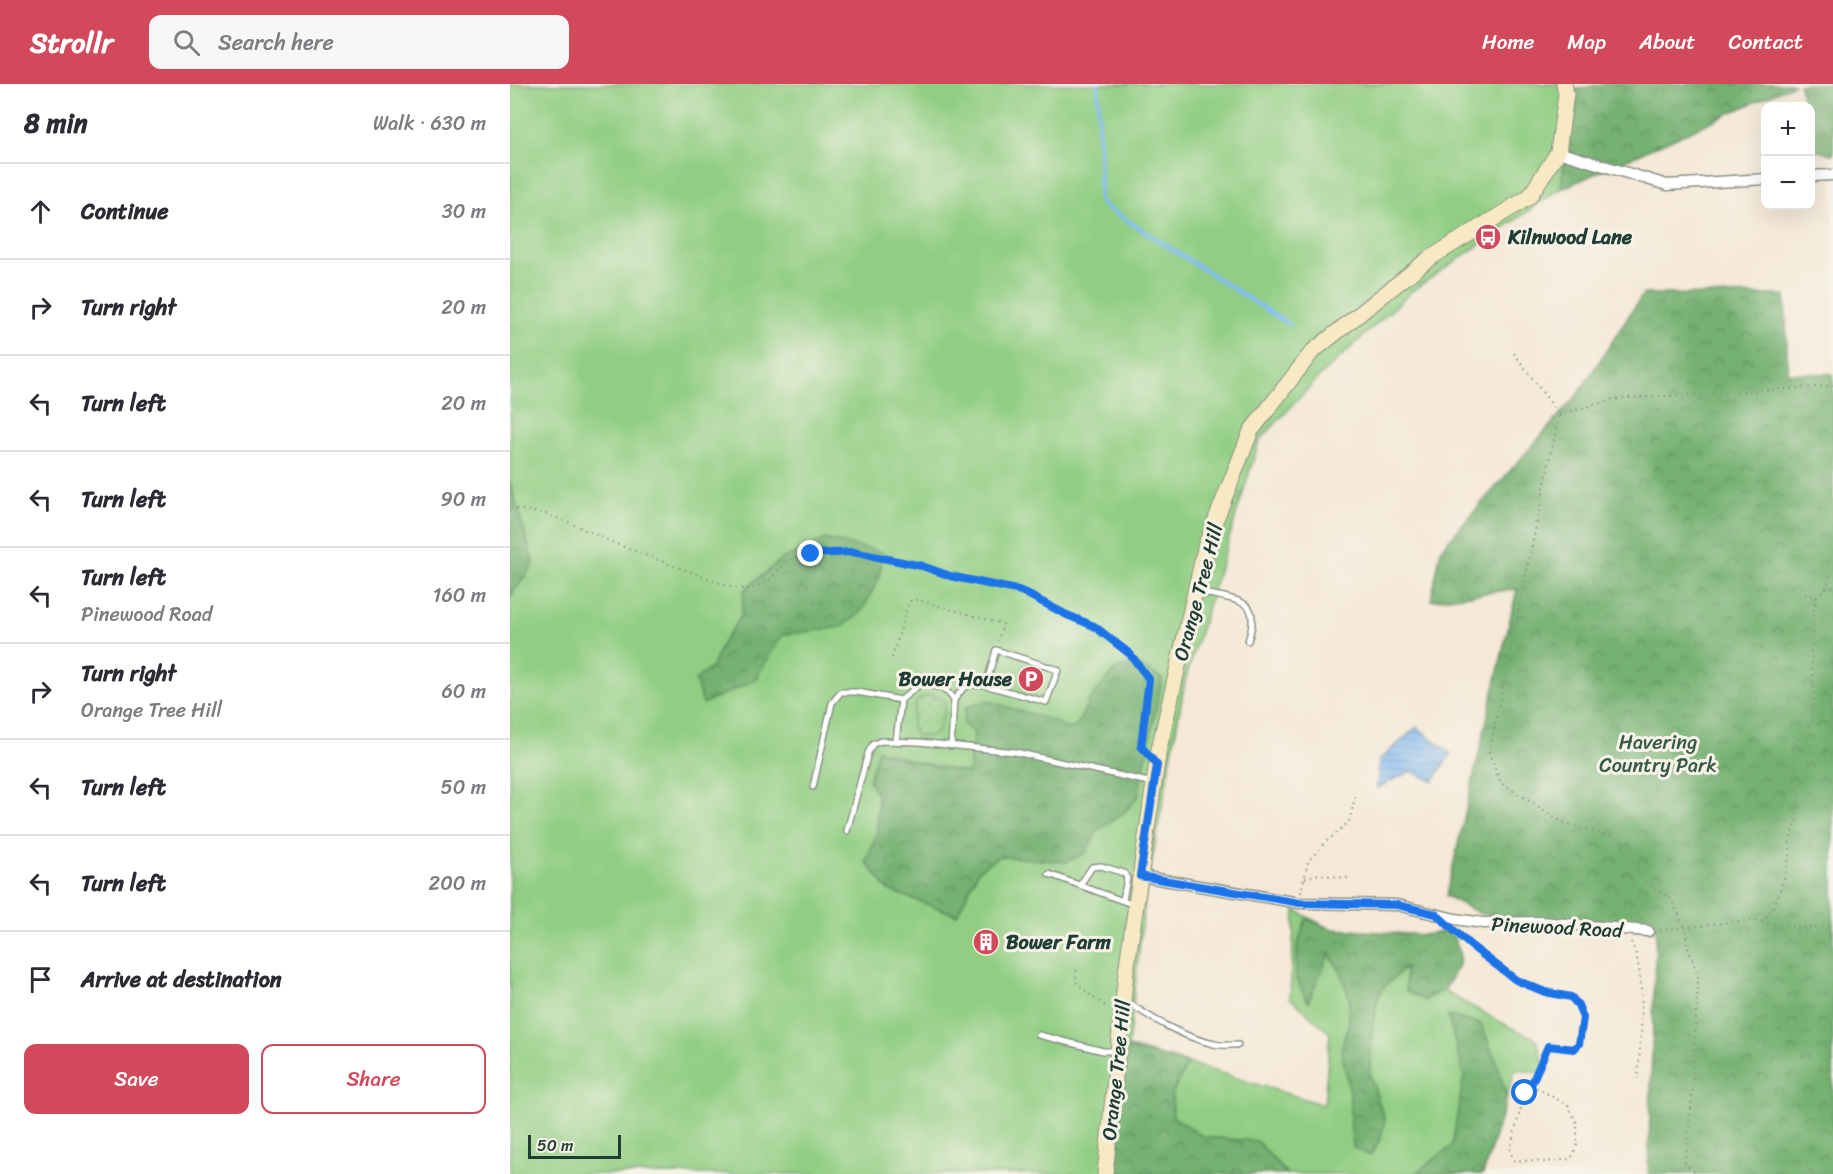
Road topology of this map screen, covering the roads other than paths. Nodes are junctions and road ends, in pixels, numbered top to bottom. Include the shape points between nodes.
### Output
1 (1564, 84) edge
2 (1558, 152) junction
3 (1833, 175) edge
4 (1815, 176) edge
5 (1761, 179) edge
6 (1196, 592) junction
7 (1248, 641) dead end
8 (986, 685) junction
9 (902, 700) junction
10 (954, 700) junction
11 (896, 741) junction
12 (951, 746) junction
13 (1155, 783) junction
14 (813, 787) dead end
15 (848, 831) dead end
16 (1049, 874) dead end
17 (1140, 876) junction
18 (1080, 885) junction
19 (1129, 903) junction
20 (1648, 932) road end
21 (1123, 1005) junction
22 (1040, 1035) dead end
23 (1238, 1045) dead end
24 (1118, 1051) junction
25 (1104, 1174) edge

1 - 2 main road
2 - 5 street via 1667,185
2 - 6 main road, Orange Tree Hill via 1529,198 1427,260 1312,352 1251,431 1206,544
3 - 4 street
6 - 7 lane via 1249,607 1252,615
6 - 13 main road, Orange Tree Hill
8 - 8 lane via 1046,702 1058,670 996,650
8 - 10 lane via 965,686
9 - 10 lane via 920,684 936,685
9 - 11 lane
9 - 14 lane via 841,692 832,703
10 - 12 lane
11 - 12 lane
11 - 15 lane via 873,744 868,753
12 - 13 lane via 1015,752
13 - 17 main road, Orange Tree Hill
16 - 18 lane
17 - 19 main road, Orange Tree Hill
17 - 20 street, Pinewood Road via 1298,903 1397,905 1483,923 1541,922
18 - 19 lane
18 - 19 lane via 1092,867 1124,873
19 - 21 main road, Orange Tree Hill
21 - 23 lane via 1199,1040
21 - 24 main road, Orange Tree Hill
22 - 24 lane via 1103,1051
24 - 25 main road, Orange Tree Hill

